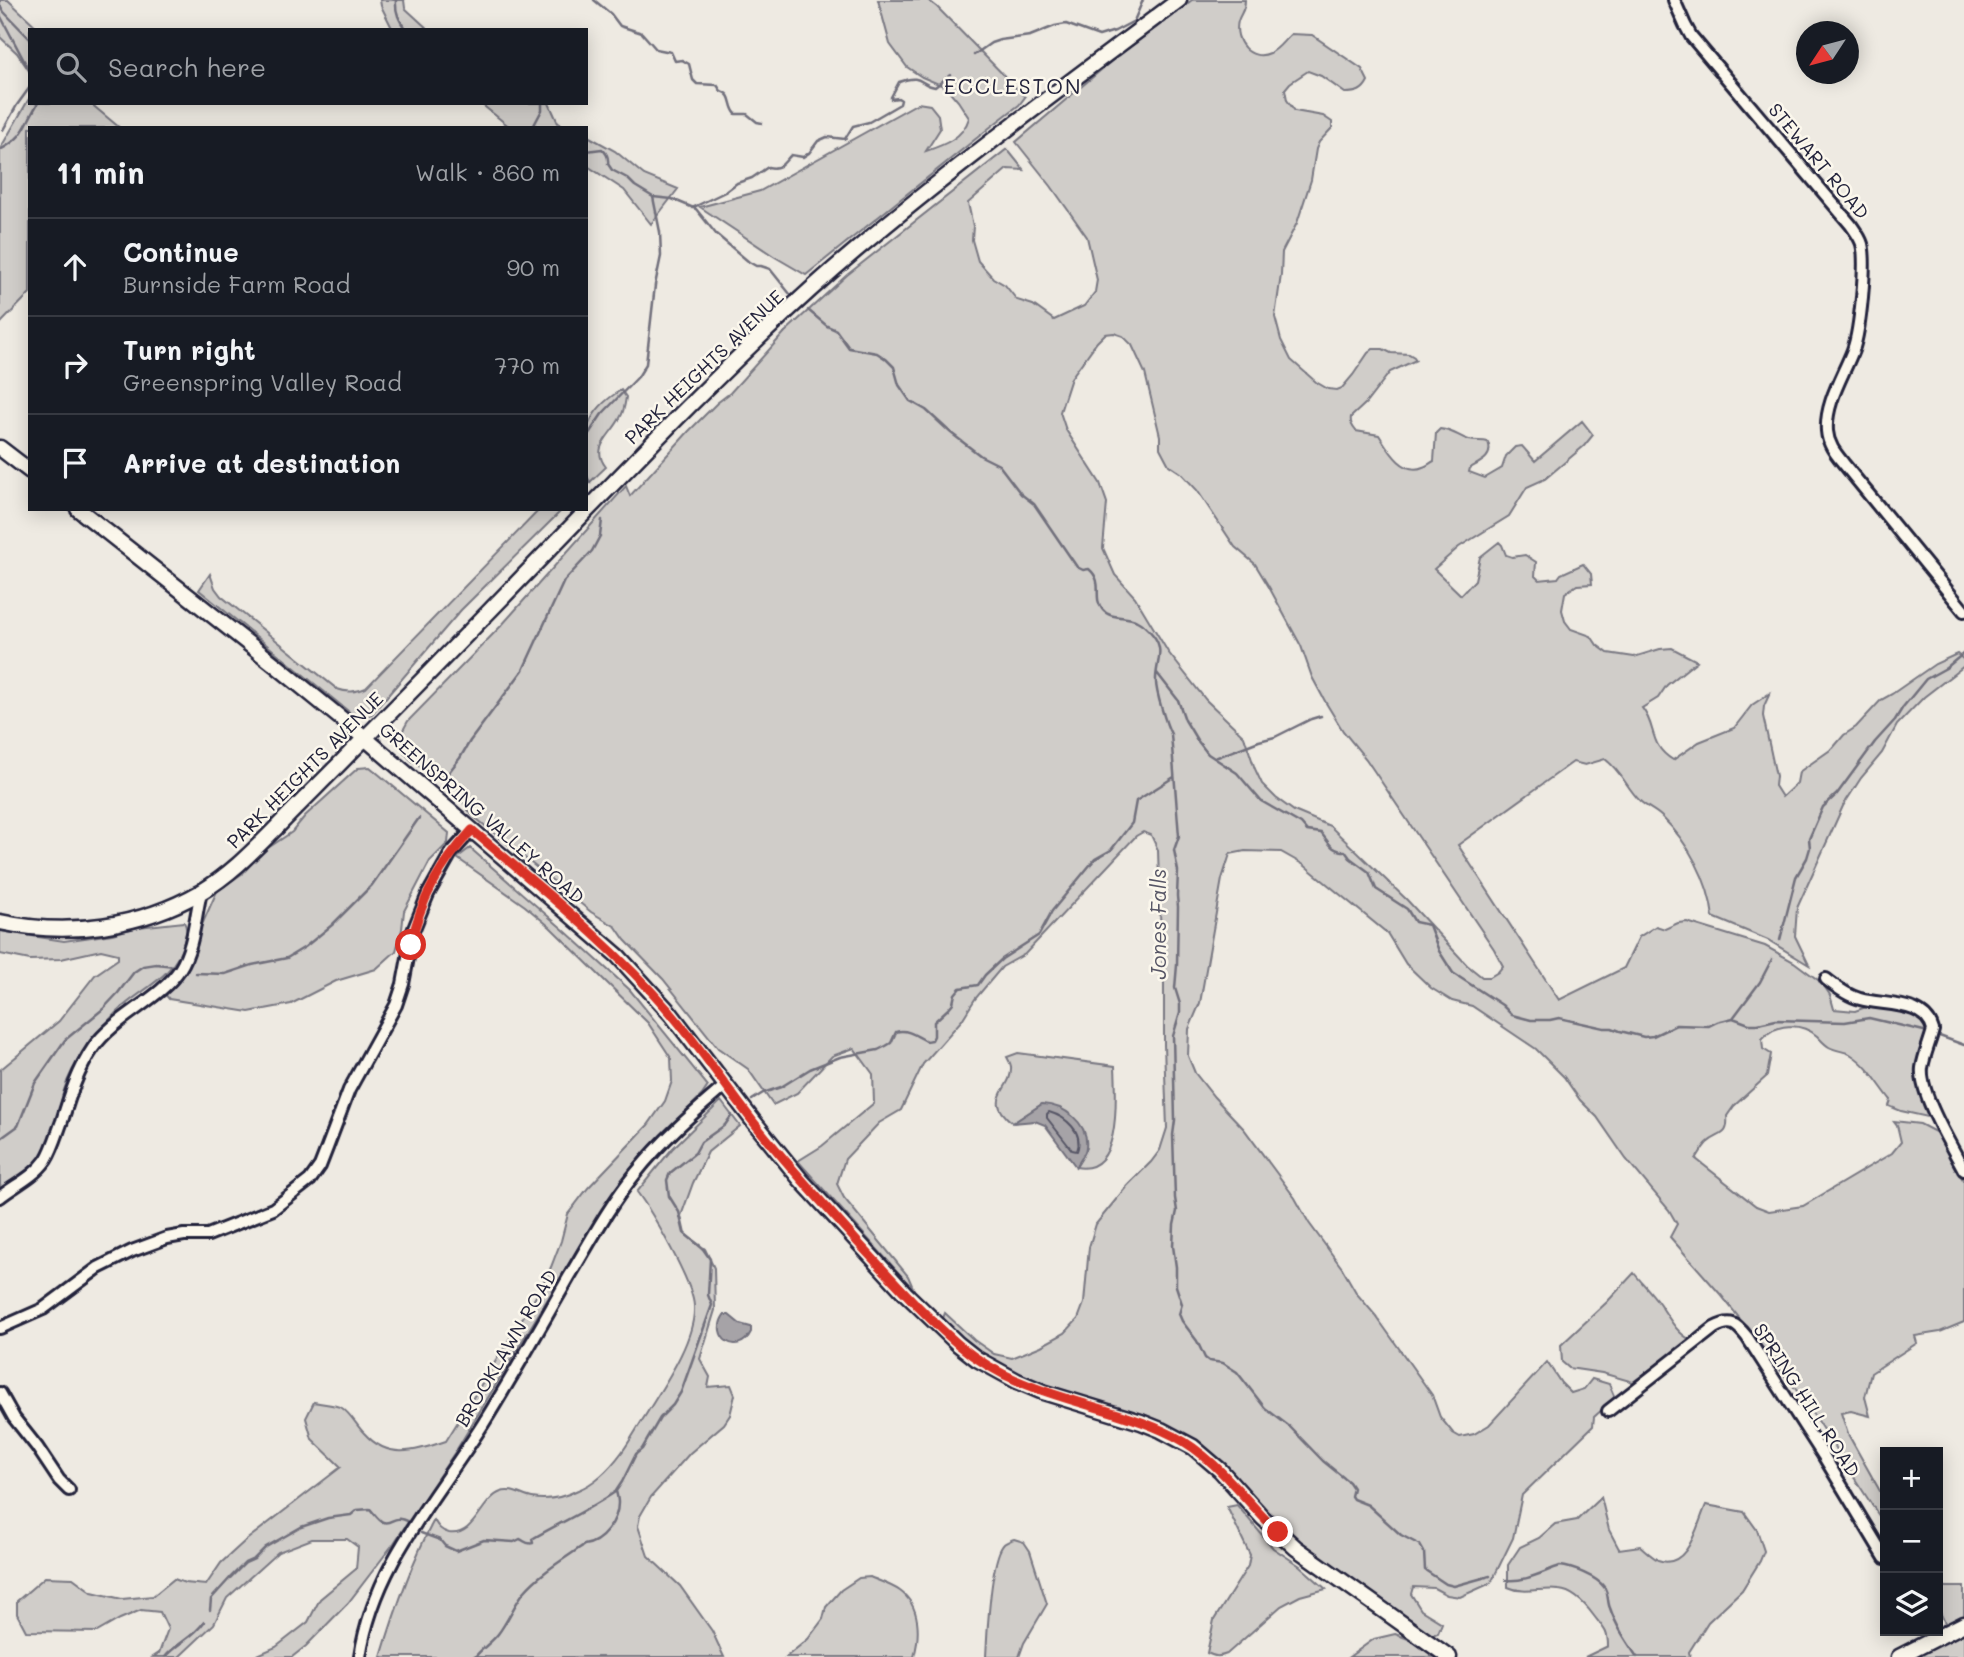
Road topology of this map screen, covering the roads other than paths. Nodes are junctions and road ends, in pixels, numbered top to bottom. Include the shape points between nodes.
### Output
1 (1179, 0) edge
2 (1674, 0) edge
3 (0, 447) edge
4 (28, 469) edge
5 (588, 510) edge
6 (81, 511) edge
7 (587, 511) edge
8 (1964, 611) edge
9 (365, 738) junction
10 (472, 830) junction
11 (201, 892) junction
12 (0, 922) edge
13 (1826, 979) dead end
14 (726, 1085) junction
15 (1964, 1170) edge
16 (0, 1197) edge
17 (0, 1328) edge
18 (0, 1393) edge
19 (1608, 1411) dead end
20 (69, 1490) dead end
21 (1880, 1550) edge
22 (1964, 1624) edge
23 (1943, 1631) edge
24 (1931, 1636) edge
25 (360, 1657) edge
26 (1449, 1657) edge
27 (1899, 1657) edge

1 - 5 main road, PARK HEIGHTS AVENUE via 956,168 818,283
2 - 8 street, STEWART ROAD via 1691,36 1857,234 1863,252 1858,330 1828,412 1829,444
3 - 4 main road
6 - 9 main road, GREENSPRING VALLEY ROAD
7 - 9 main road, PARK HEIGHTS AVENUE
9 - 10 main road, GREENSPRING VALLEY ROAD
9 - 11 main road, PARK HEIGHTS AVENUE via 233,870
10 - 14 main road, GREENSPRING VALLEY ROAD via 618,956
10 - 17 street via 451,853 428,894 413,931 396,1004 349,1090 310,1181 273,1209 208,1236 167,1238 132,1251 98,1268 43,1309
11 - 12 main road, PARK HEIGHTS AVENUE via 143,918 100,927 55,930
11 - 16 street via 192,939 178,972 94,1046 75,1080 46,1160
13 - 15 street via 1857,999 1915,1009 1928,1019 1932,1034 1922,1069 1925,1088
14 - 25 street, BROOKLAWN ROAD via 656,1148 614,1201 482,1425 394,1556 378,1590
14 - 26 main road, GREENSPRING VALLEY ROAD via 838,1221 905,1293 977,1359 1017,1381 1151,1426 1193,1447 1296,1548
18 - 20 street
19 - 21 street, SPRING HILL ROAD via 1714,1328 1724,1323 1735,1325 1747,1337
22 - 23 main road
24 - 27 main road

